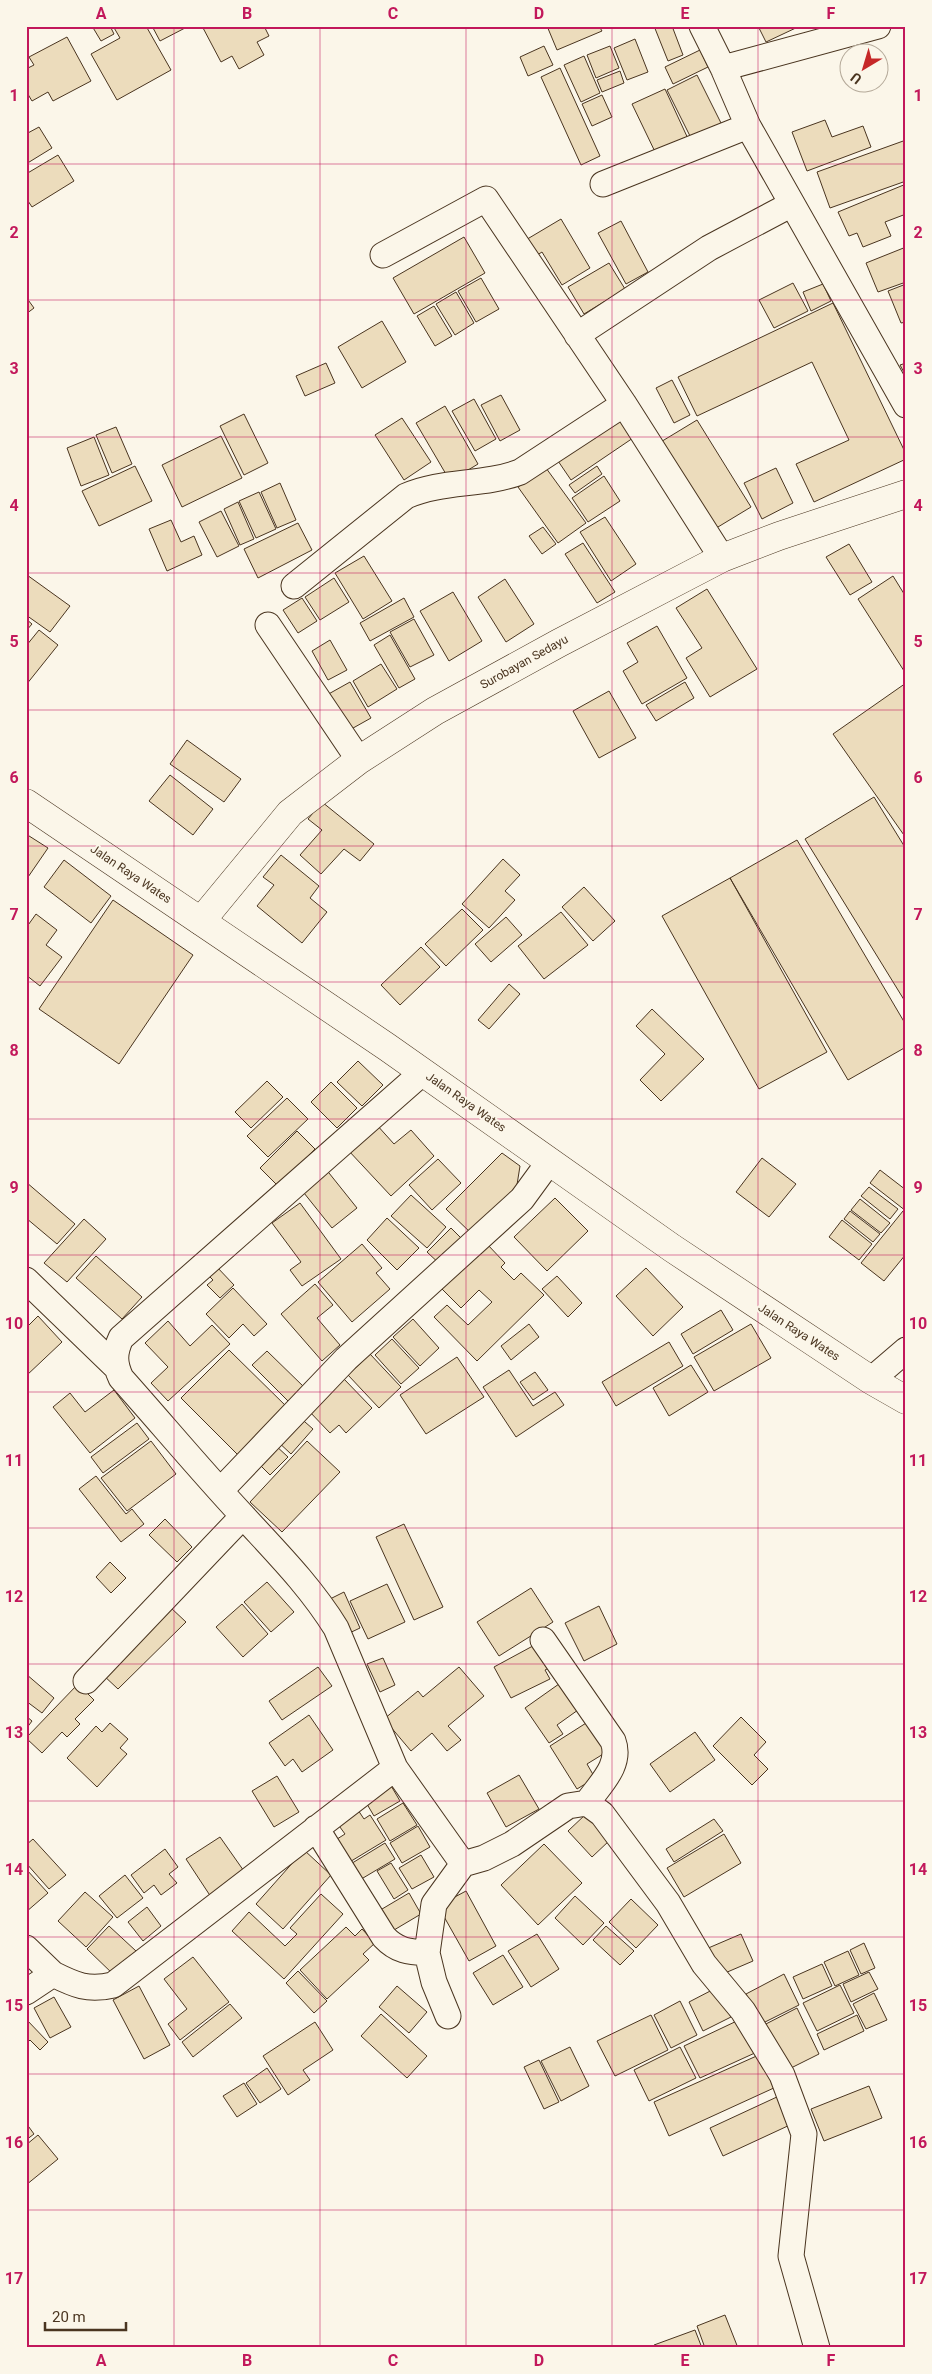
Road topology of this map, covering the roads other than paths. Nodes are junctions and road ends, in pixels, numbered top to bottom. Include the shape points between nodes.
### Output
1 (702, 26) edge
2 (878, 26) edge
3 (723, 68) junction
4 (748, 126) junction
5 (603, 184) dead end
6 (792, 204) junction
7 (383, 255) dead end
8 (577, 335) junction
9 (624, 404) junction
10 (906, 405) edge
11 (906, 494) edge
12 (722, 558) junction
13 (294, 586) dead end
14 (268, 625) dead end
15 (359, 760) junction
16 (26, 803) edge
17 (201, 921) junction
18 (423, 1072) junction
19 (549, 1162) junction
20 (26, 1280) edge
21 (906, 1350) edge
22 (115, 1366) junction
23 (871, 1380) junction
24 (906, 1400) edge
25 (221, 1490) junction
26 (243, 1516) junction
27 (543, 1640) dead end
28 (86, 1680) dead end
29 (395, 1768) junction
30 (587, 1802) junction
31 (316, 1828) junction
32 (463, 1864) junction
33 (26, 1948) edge
34 (427, 1953) junction
35 (53, 1974) junction
36 (26, 1992) edge
37 (448, 2016) dead end
38 (817, 2348) edge

1 - 3 street
2 - 3 street
3 - 4 street
4 - 5 street
4 - 6 street
6 - 8 street via 709,248
6 - 10 street
7 - 8 street via 486,200
8 - 9 street
9 - 12 street
9 - 13 street via 506,478 426,488 406,496
11 - 12 main road, Surobayan Sedayu
12 - 15 main road, Surobayan Sedayu via 434,711
14 - 15 street
15 - 17 main road, Surobayan Sedayu via 290,813
16 - 17 main road, Jalan Raya Wates
17 - 18 main road, Jalan Raya Wates
18 - 19 main road, Jalan Raya Wates
18 - 22 street via 121,1338 115,1350
19 - 23 main road, Jalan Raya Wates
19 - 25 street via 522,1199 346,1359
20 - 22 street
21 - 23 street
22 - 25 street via 121,1378
23 - 24 main road, Jalan Raya Wates
25 - 26 street
26 - 28 street
26 - 29 street via 307,1586 332,1621
27 - 30 street via 616,1750 613,1767
29 - 31 street
29 - 32 street
30 - 32 street via 568,1806 512,1844
30 - 38 street via 602,1814 668,1903 704,1964 743,2011 782,2075 804,2134 792,2256
31 - 34 street via 384,1937 392,1946
31 - 35 street via 113,1986 84,1987
32 - 34 street via 434,1904
33 - 35 street
34 - 37 street via 434,1982
35 - 36 street

